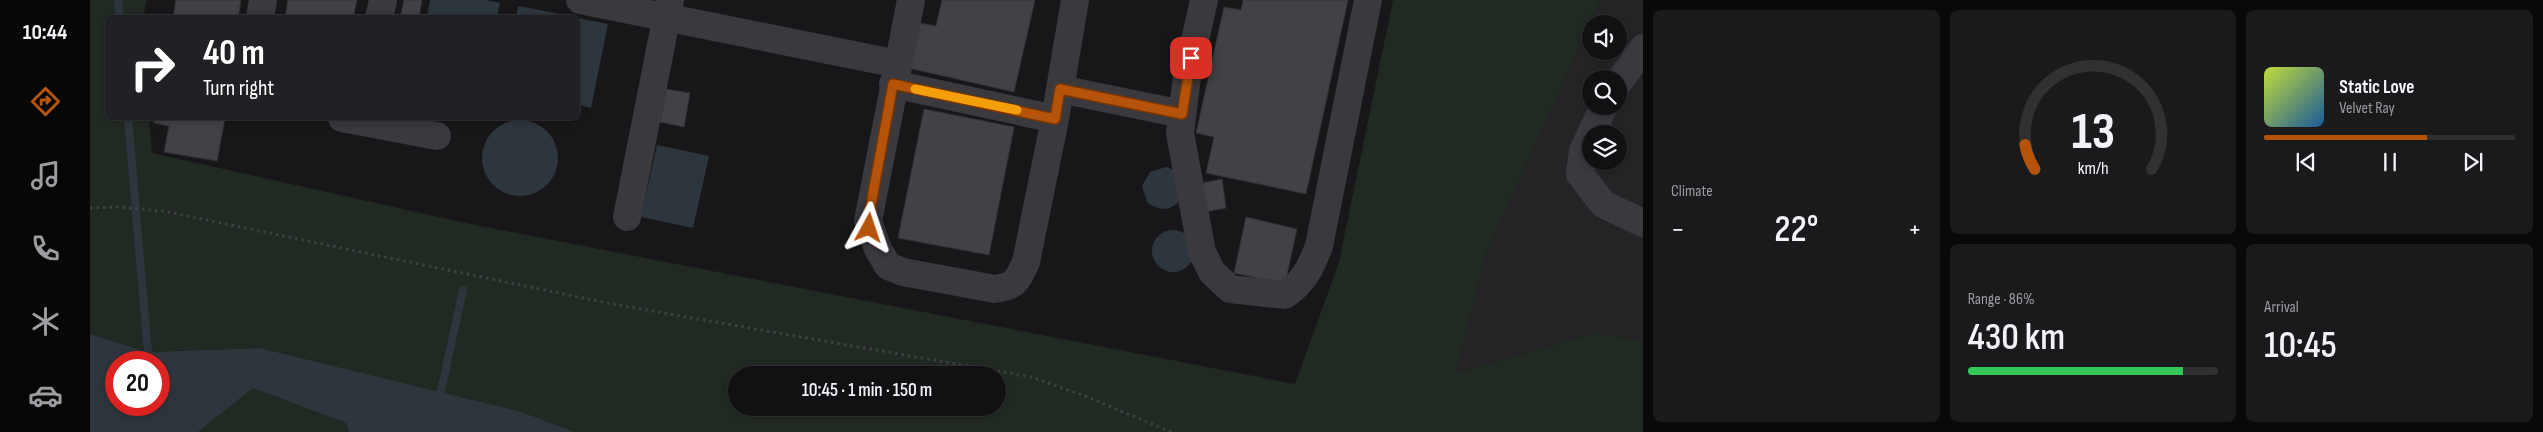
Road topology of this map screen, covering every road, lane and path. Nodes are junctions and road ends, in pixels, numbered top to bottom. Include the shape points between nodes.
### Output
1 (263, 0) edge
2 (383, 0) edge
3 (580, 0) edge
4 (911, 0) edge
5 (1075, 0) edge
6 (1204, 0) edge
7 (1368, 0) edge
8 (669, 8) edge
9 (260, 15) edge
10 (380, 15) edge
11 (1643, 48) edge
12 (1627, 71) edge
13 (896, 74) junction
14 (1060, 89) junction
15 (1182, 114) junction
16 (1055, 119) junction
17 (353, 120) edge
18 (437, 136) dead end
19 (1582, 162) edge
20 (90, 208) edge
21 (626, 217) dead end
22 (1643, 223) edge
23 (1171, 432) edge

1 - 9 lane
2 - 10 lane
3 - 8 lane
4 - 13 lane
5 - 14 lane
6 - 15 lane
7 - 15 lane via 1319,246 1310,269 1285,295 1230,289 1212,272 1202,252 1187,174 1180,133
8 - 13 lane
8 - 21 lane
11 - 12 lane
13 - 16 lane
13 - 16 lane via 868,221 888,266 903,272 995,289 1016,282 1026,262
14 - 15 lane
14 - 16 lane
17 - 18 lane
19 - 22 lane via 1580,174 1603,204
20 - 23 path via 146,210 612,304 1031,377

